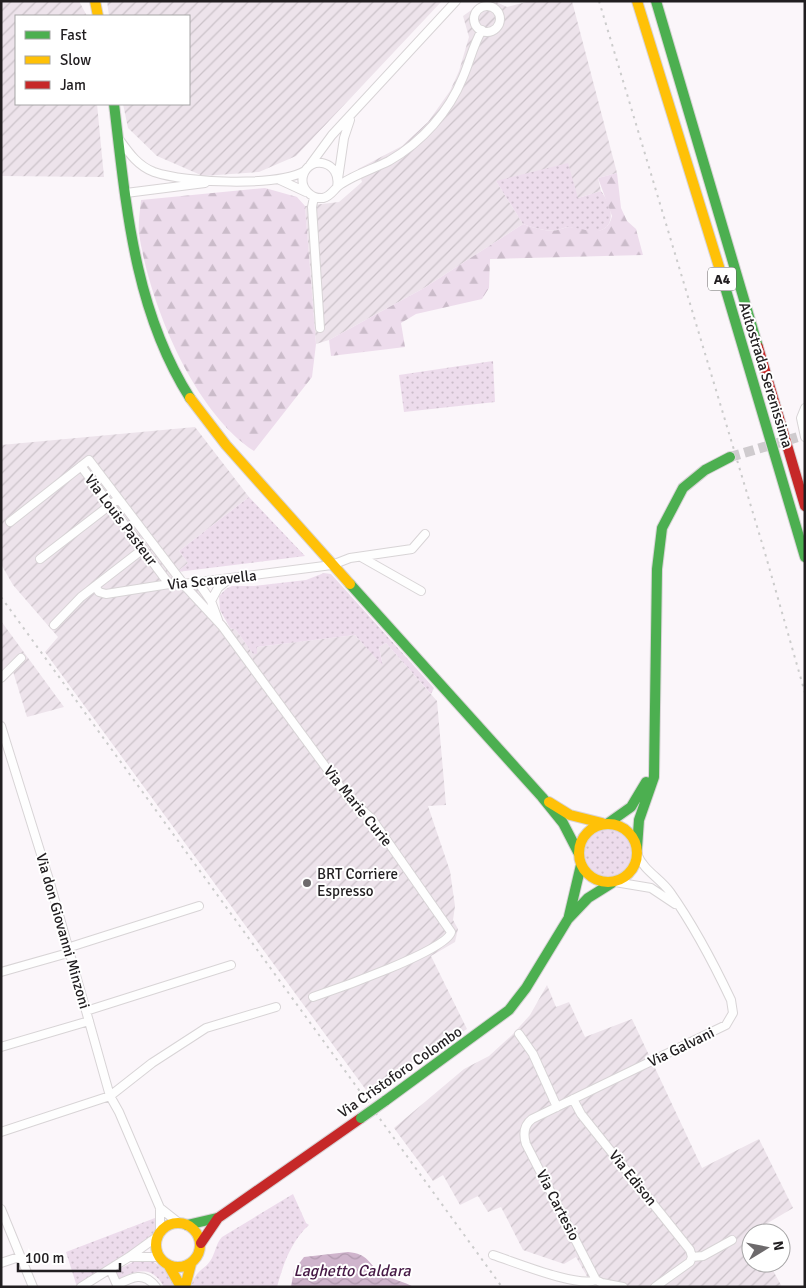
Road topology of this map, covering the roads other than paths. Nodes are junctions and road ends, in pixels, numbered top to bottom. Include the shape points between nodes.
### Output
1 (95, 1) edge
2 (101, 1) edge
3 (456, 1) edge
4 (637, 1) edge
5 (656, 1) edge
6 (98, 15) edge
7 (103, 15) edge
8 (482, 30) dead end
9 (114, 105) edge
10 (354, 111) junction
11 (118, 137) junction
12 (342, 162) junction
13 (307, 169) junction
14 (337, 171) junction
15 (354, 175) junction
16 (271, 180) junction
17 (217, 181) junction
18 (337, 184) junction
19 (126, 193) junction
20 (311, 195) junction
21 (320, 328) dead end
22 (805, 408) edge
23 (805, 437) edge
24 (730, 457) tunnel mouth
25 (81, 466) junction
26 (118, 499) junction
27 (110, 505) junction
28 (805, 506) edge
29 (10, 522) dead end
30 (425, 534) dead end
31 (154, 545) junction
32 (144, 550) junction
33 (361, 557) junction
34 (805, 557) edge
35 (40, 559) dead end
36 (332, 565) junction
37 (229, 579) junction
38 (198, 582) junction
39 (182, 583) junction
40 (169, 584) junction
41 (95, 586) junction
42 (421, 591) dead end
43 (212, 601) junction
44 (54, 625) dead end
45 (222, 626) junction
46 (21, 658) dead end
47 (1, 678) edge
48 (1, 726) edge
49 (1, 745) edge
50 (14, 767) junction
51 (654, 768) junction
52 (542, 797) junction
53 (606, 824) junction
54 (637, 851) junction
55 (578, 852) junction
56 (581, 865) junction
57 (614, 882) junction
58 (199, 906) dead end
59 (684, 913) junction
60 (568, 919) junction
61 (67, 950) junction
62 (232, 966) dead end
63 (1, 972) edge
64 (312, 998) dead end
65 (276, 1007) dead end
66 (86, 1011) junction
67 (89, 1021) junction
68 (519, 1034) dead end
69 (1, 1047) edge
70 (110, 1096) junction
71 (574, 1099) junction
72 (557, 1107) junction
73 (525, 1128) joint
74 (1, 1132) edge
75 (160, 1208) junction
76 (1, 1209) edge
77 (218, 1218) junction
78 (183, 1224) junction
79 (159, 1234) junction
80 (732, 1240) dead end
81 (201, 1243) junction
82 (493, 1255) dead end
83 (19, 1256) junction
84 (159, 1257) junction
85 (692, 1257) junction
86 (129, 1258) junction
87 (1, 1264) edge
88 (191, 1264) junction
89 (168, 1266) junction
90 (110, 1269) junction
91 (596, 1280) junction
92 (32, 1287) edge
93 (81, 1287) edge
94 (156, 1287) edge
95 (181, 1287) edge
96 (185, 1287) edge
97 (623, 1287) edge
98 (655, 1287) edge

1 - 6 main road
2 - 7 main road
3 - 10 street
4 - 34 main road, Autostrada Serenissima / A4
5 - 28 main road, Autostrada Serenissima / A4
8 - 15 street via 458,89 434,125 397,156
9 - 11 main road
10 - 12 street via 345,131
10 - 13 street
11 - 17 street via 132,157 154,172
11 - 19 main road
12 - 14 street
12 - 15 street via 344,171
13 - 14 street via 314,164 325,163
13 - 16 street via 294,176
13 - 20 street via 303,182
14 - 15 street
14 - 18 street
15 - 18 street
16 - 17 street
16 - 20 street via 287,182
17 - 19 street
18 - 20 street via 329,196
19 - 36 main road via 145,296 160,341 180,379 222,442
20 - 21 street
22 - 23 street via 801,418
24 - 51 main road via 705,470 683,488 662,528 657,569
25 - 26 street, Via Louis Pasteur via 90,460
25 - 27 street, Via Louis Pasteur
25 - 29 street
26 - 27 street
26 - 31 street, Via Louis Pasteur
27 - 32 street, Via Louis Pasteur
27 - 35 street
30 - 33 street, Via Scaravella via 412,549
31 - 32 street
31 - 39 street, Via Louis Pasteur
32 - 40 street, Via Louis Pasteur
32 - 41 street
33 - 36 street, Via Scaravella
33 - 42 street
36 - 37 street, Via Scaravella
36 - 52 main road
37 - 38 street, Via Scaravella
37 - 43 street via 218,588
38 - 39 street, Via Scaravella
38 - 43 street
39 - 40 street, Via Scaravella
39 - 45 street, Via Marie Curie
40 - 41 street, Via Scaravella via 106,594
41 - 44 street
43 - 45 street
45 - 64 street, Via Marie Curie via 337,782 372,819 452,932 446,941 423,953
46 - 47 street
48 - 50 street, Via don Giovanni Minzoni
49 - 50 street, Via don Giovanni Minzoni
50 - 61 street, Via don Giovanni Minzoni
51 - 53 main road via 631,807
51 - 54 main road via 639,820
52 - 53 main road via 570,815
52 - 55 main road via 563,823
53 - 54 main road via 626,830
53 - 55 main road via 586,833
54 - 57 main road via 631,872
54 - 59 street, Via Galvani via 645,868 668,889
55 - 56 main road
56 - 57 main road via 593,879
56 - 60 main road, Via Cristoforo Colombo
57 - 59 street, Via Galvani via 657,890
57 - 60 main road, Via Cristoforo Colombo via 588,898
58 - 61 street
59 - 71 street, Via Galvani via 731,1000 732,1018 726,1026
60 - 77 main road, Via Cristoforo Colombo, bridge via 509,1010
61 - 63 street
61 - 66 street, Via don Giovanni Minzoni
62 - 66 street
65 - 70 street via 206,1028 152,1063
66 - 67 street, Via don Giovanni Minzoni
67 - 69 street
67 - 70 street, Via don Giovanni Minzoni
68 - 72 street via 533,1054
70 - 74 street
70 - 75 street, Via don Giovanni Minzoni
71 - 72 street, Via Galvani
71 - 85 street, Via Edison via 581,1114 690,1250
72 - 73 street, Via Galvani via 532,1119
73 - 91 street, Via Cartesio via 526,1144
75 - 78 street
75 - 79 street
76 - 83 street
77 - 78 main road, Via Cristoforo Colombo
77 - 81 main road, Via Cristoforo Colombo
78 - 79 main road via 172,1224
78 - 81 main road via 196,1232
79 - 84 main road via 156,1250
79 - 86 street
80 - 85 street via 702,1256
81 - 88 main road via 197,1258
82 - 91 street via 572,1281 590,1283
83 - 87 street
83 - 92 street
84 - 86 street
84 - 89 main road
85 - 98 street via 690,1262
86 - 90 street
88 - 89 main road via 180,1268
88 - 96 main road
89 - 95 main road
90 - 93 street
90 - 94 street via 117,1284 141,1276
91 - 97 street

